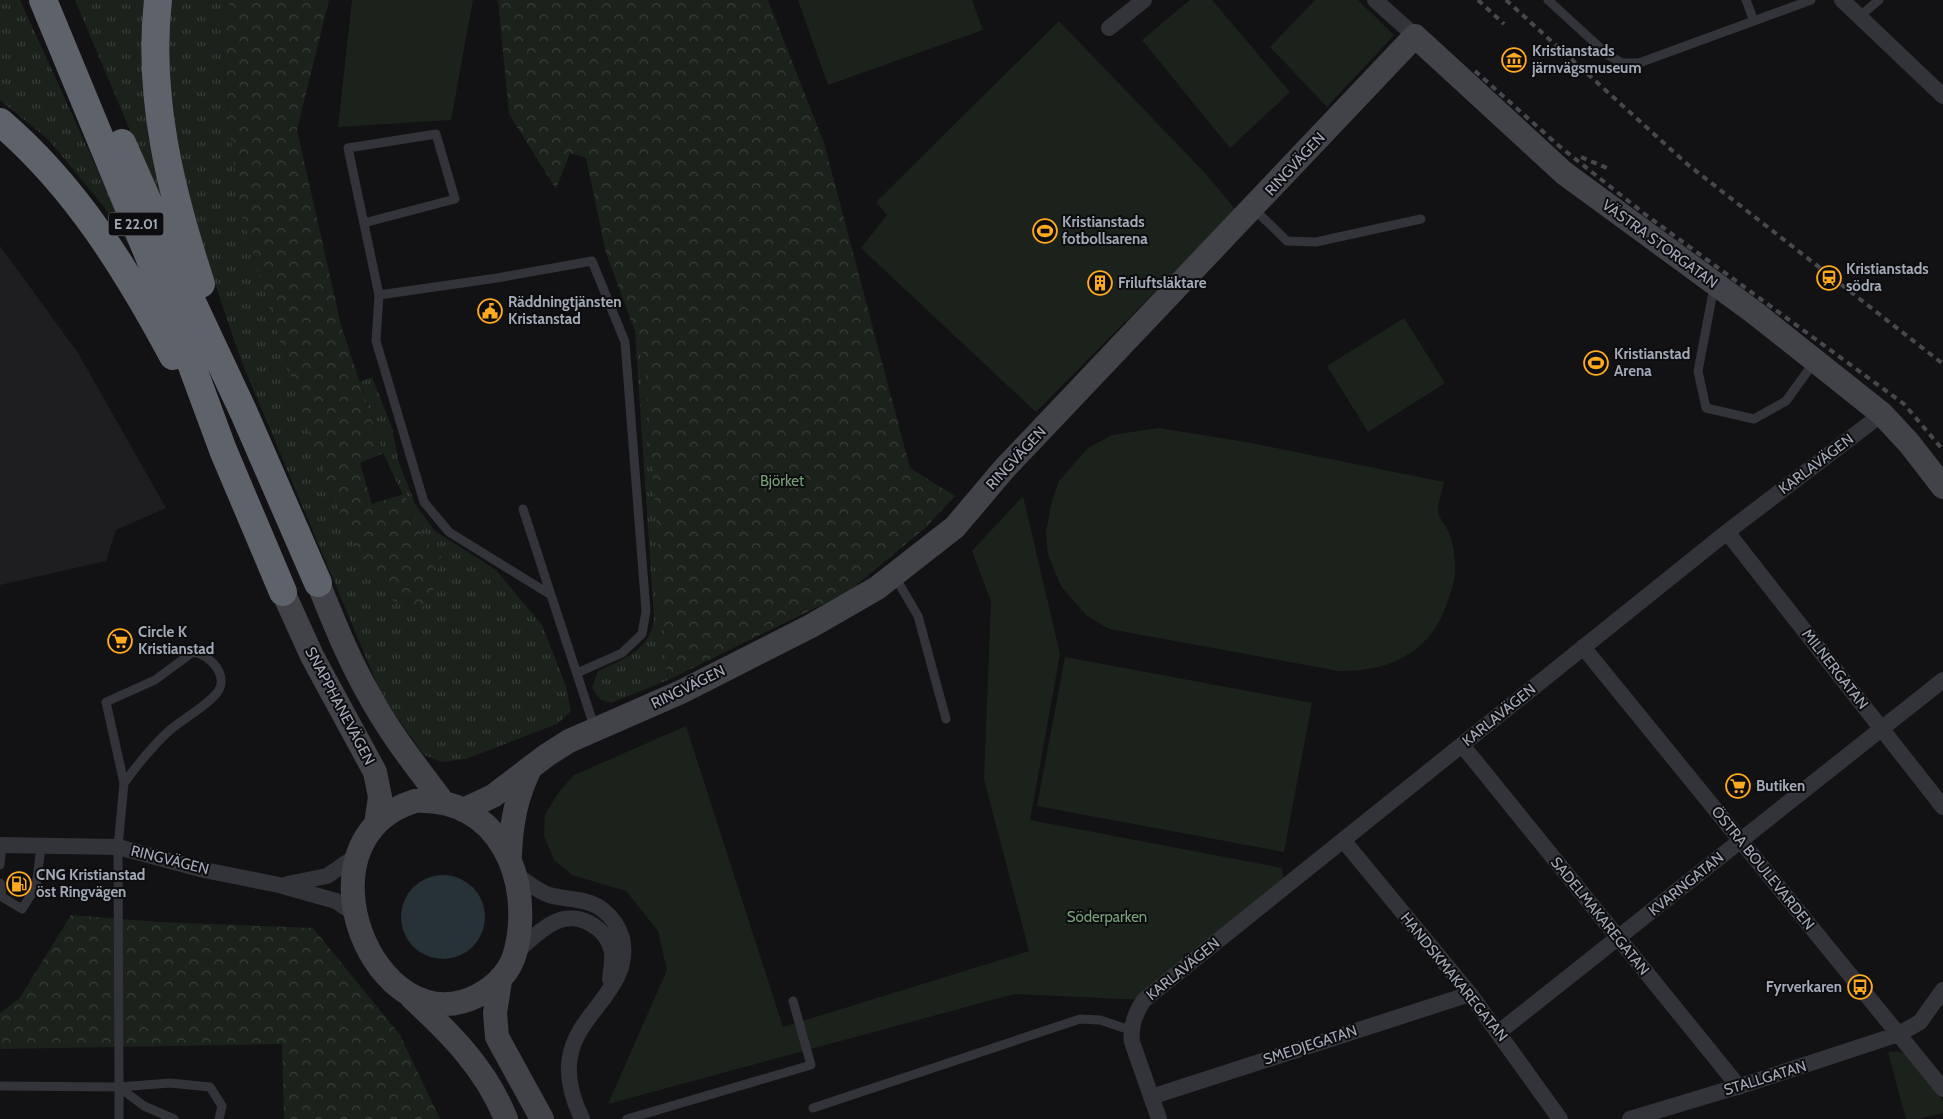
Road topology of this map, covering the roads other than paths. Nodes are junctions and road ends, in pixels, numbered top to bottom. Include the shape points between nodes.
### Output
1 (43, 0) edge
2 (62, 0) edge
3 (158, 0) edge
4 (1144, 0) edge
5 (1375, 0) edge
6 (1548, 0) edge
7 (1746, 0) edge
8 (1811, 0) edge
9 (1842, 0) edge
10 (1879, 0) edge
11 (1860, 16) junction
12 (1754, 21) junction
13 (1109, 28) dead end
14 (1415, 36) junction
15 (1943, 96) edge
16 (0, 122) edge
17 (1253, 208) junction
18 (1420, 219) dead end
19 (364, 223) junction
20 (1715, 284) junction
21 (379, 295) junction
22 (1815, 362) junction
23 (244, 413) junction
24 (1882, 414) junction
25 (223, 450) junction
26 (1943, 487) edge
27 (523, 509) dead end
28 (1727, 532) junction
29 (894, 575) junction
30 (318, 582) joint
31 (284, 592) joint
32 (551, 596) junction
33 (1583, 647) junction
34 (577, 673) junction
35 (1943, 680) edge
36 (946, 719) dead end
37 (1881, 728) junction
38 (595, 730) junction
39 (1462, 745) junction
40 (531, 766) junction
41 (124, 783) junction
42 (453, 806) junction
43 (1943, 807) edge
44 (376, 824) junction
45 (1343, 840) junction
46 (1740, 840) junction
47 (1, 845) edge
48 (41, 847) junction
49 (118, 847) junction
50 (360, 854) junction
51 (0, 865) edge
52 (513, 865) junction
53 (0, 883) edge
54 (278, 885) junction
55 (354, 913) junction
56 (1618, 937) junction
57 (515, 952) junction
58 (500, 981) junction
59 (1943, 990) edge
60 (609, 991) junction
61 (407, 993) junction
62 (1470, 994) junction
63 (793, 1001) dead end
64 (1130, 1030) junction
65 (1499, 1032) junction
66 (1899, 1034) junction
67 (0, 1086) edge
68 (1739, 1086) junction
69 (119, 1087) junction
70 (1943, 1089) edge
71 (1151, 1096) junction
72 (812, 1108) dead end
73 (119, 1119) edge
74 (174, 1119) edge
75 (219, 1119) edge
76 (506, 1119) edge
77 (542, 1119) edge
78 (582, 1119) edge
79 (627, 1119) edge
80 (1160, 1119) edge
81 (1560, 1119) edge
82 (1630, 1119) edge

1 - 25 highway, E 22.01 via 172,312
2 - 23 highway, E 22.01 via 193,304
3 - 23 highway via 155,50 162,134 171,180 184,232
4 - 13 street
5 - 14 street, VÄSTRA STORGATAN
6 - 12 lane via 1622,64 1639,63
7 - 12 lane
8 - 12 lane
9 - 11 street
10 - 11 lane
11 - 15 street
14 - 17 street, RINGVÄGEN
14 - 20 street, VÄSTRA STORGATAN via 1564,174
16 - 25 highway via 50,170 92,223 152,318
17 - 18 lane via 1286,241 1316,242
17 - 29 street, RINGVÄGEN via 1004,470 955,527
19 - 19 lane via 348,148 436,134 455,199
19 - 21 lane
20 - 22 street, VÄSTRA STORGATAN
20 - 22 lane via 1698,371 1706,408 1754,419 1786,401
21 - 32 lane via 376,341 424,502 449,532
21 - 34 lane via 592,261 625,342 646,611 642,634 622,653
22 - 24 street, VÄSTRA STORGATAN
23 - 30 highway, E 22.01
24 - 26 street, VÄSTRA STORGATAN
24 - 28 street, KARLAVÄGEN
25 - 31 highway, E 22.01
27 - 32 lane
28 - 33 street, KARLAVÄGEN
28 - 37 street, MILNERGATAN
29 - 36 lane via 918,616
29 - 38 street, RINGVÄGEN via 811,626 681,692
30 - 42 street, SNAPPHANEVÄGEN / E 22.01 via 343,644 367,691 401,747
31 - 44 street, SNAPPHANEVÄGEN / E 22.01 via 312,656 375,772 380,797
32 - 34 lane
33 - 39 street, KARLAVÄGEN
33 - 46 street, ÖSTRA BOULEVARDEN
34 - 38 lane
35 - 37 street, KVARNGATAN
37 - 43 street, MILNERGATAN
37 - 46 street, KVARNGATAN
38 - 40 street, RINGVÄGEN via 569,741
39 - 45 street, KARLAVÄGEN
39 - 56 street, SADELMAKAREGATAN
40 - 42 street, RINGVÄGEN via 493,796
40 - 52 street via 518,794 511,825
41 - 41 lane via 106,702 155,680 193,652 209,658 220,674 217,694 170,730 146,753
41 - 49 lane
42 - 44 street via 415,801 385,815
42 - 52 street, SNAPPHANEVÄGEN via 489,830
44 - 50 street
45 - 62 street, HANDSKMAKAREGATAN
45 - 64 street, KARLAVÄGEN via 1144,1000
46 - 56 street, KVARNGATAN
46 - 66 street, ÖSTRA BOULEVARDEN
47 - 48 street, RINGVÄGEN
47 - 51 lane
48 - 49 street, RINGVÄGEN
48 - 53 lane via 36,887 22,909 2,897
49 - 54 street, RINGVÄGEN via 204,870
49 - 69 lane
50 - 54 street, RINGVÄGEN via 327,876
50 - 55 street via 352,888
52 - 57 street via 521,912
52 - 60 street via 548,894 597,906 610,916 621,935 624,959 621,972
54 - 55 street, RINGVÄGEN via 336,901
55 - 61 street via 366,948
56 - 65 street, KVARNGATAN
56 - 68 street, SADELMAKAREGATAN
57 - 58 street
57 - 60 street via 556,921 574,917 584,920 601,931 612,951
58 - 61 street via 475,997 450,1004
58 - 77 street via 495,1013 498,1038
59 - 66 street, STALLGATAN via 1920,1022
60 - 78 street via 582,1028 570,1056 571,1090
61 - 76 street via 479,1066
62 - 65 street, HANDSKMAKAREGATAN
62 - 71 street, SMEDJEGATAN
63 - 79 lane via 811,1065
64 - 71 street
64 - 72 lane via 1100,1020 1080,1019
65 - 81 street, HANDSKMAKAREGATAN
66 - 68 street, STALLGATAN
66 - 70 street, ÖSTRA BOULEVARDEN
67 - 69 lane
68 - 82 street, STALLGATAN
69 - 73 lane
69 - 74 lane via 144,1106
69 - 75 lane via 170,1083 210,1088 222,1106
71 - 80 street

